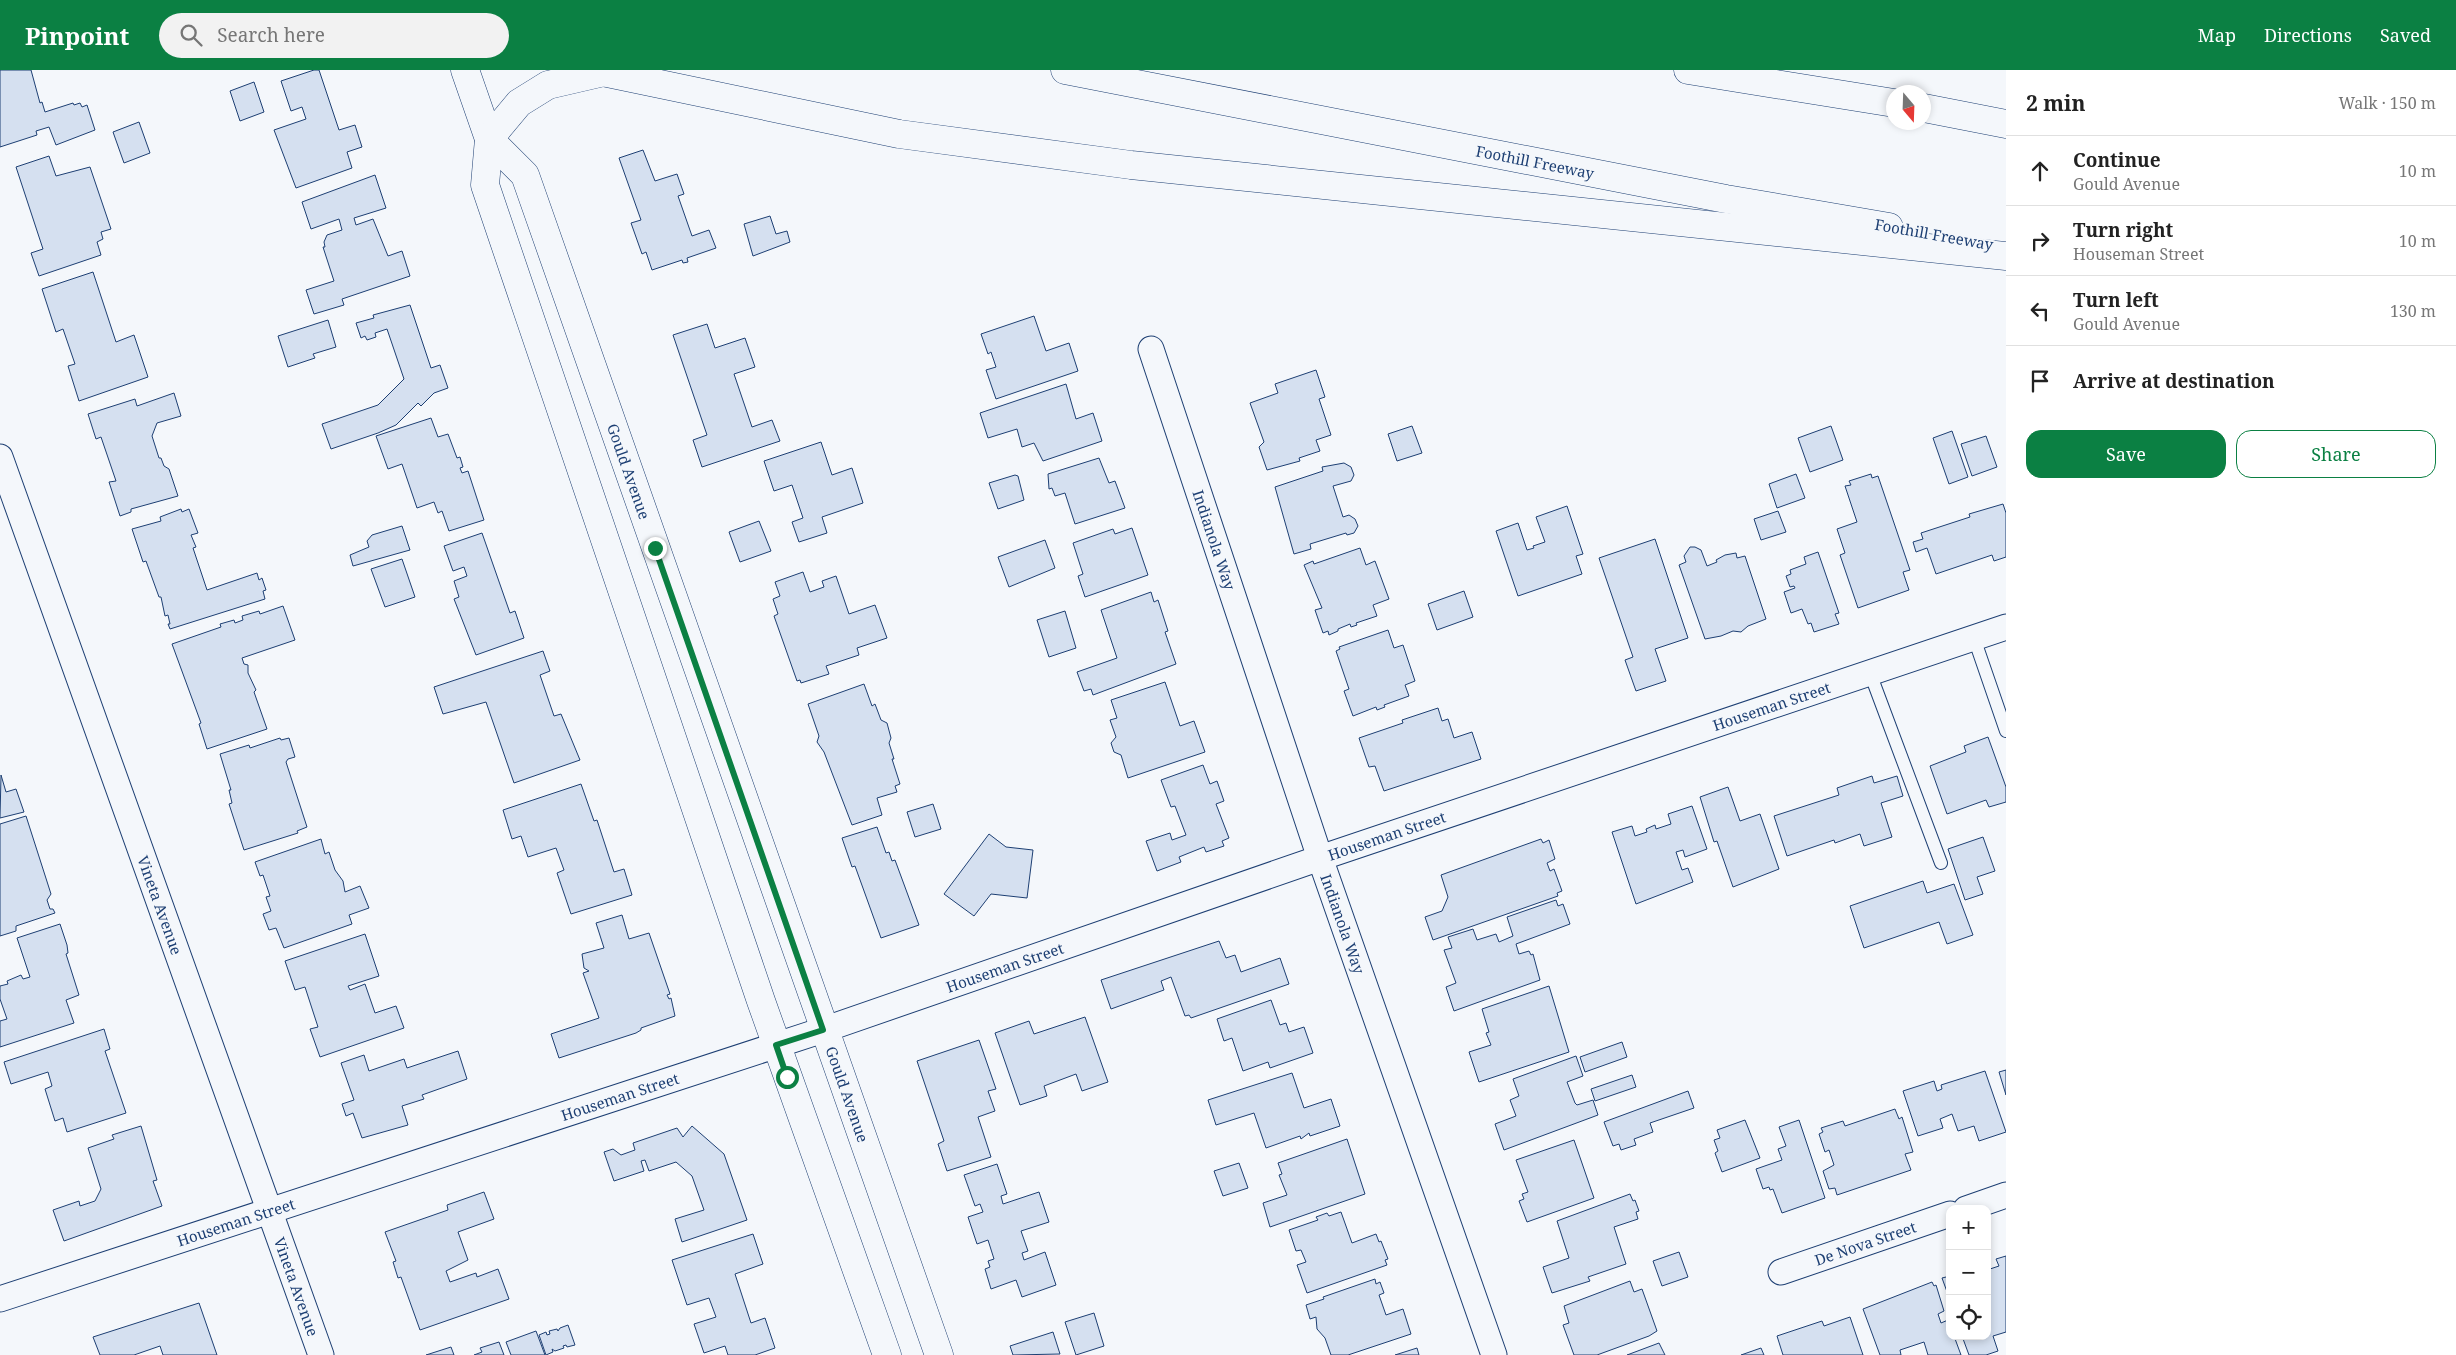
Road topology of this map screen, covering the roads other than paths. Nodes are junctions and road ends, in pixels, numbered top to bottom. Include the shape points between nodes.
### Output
1 (465, 70) edge
2 (1066, 70) edge
3 (1688, 70) edge
4 (1773, 70) edge
5 (598, 71) edge
6 (1886, 100) edge
7 (1886, 101) edge
8 (1931, 109) edge
9 (2006, 124) edge
10 (489, 139) junction
11 (2006, 247) edge
12 (2006, 256) edge
13 (1151, 350) dead end
14 (0, 457) edge
15 (2006, 627) edge
16 (1974, 638) junction
17 (1870, 673) junction
18 (2006, 731) edge
19 (1320, 858) junction
20 (1941, 863) dead end
21 (823, 1030) junction
22 (776, 1045) junction
23 (2006, 1195) edge
24 (1977, 1205) edge
25 (270, 1211) junction
26 (1946, 1215) edge
27 (1781, 1272) dead end
28 (0, 1299) edge
29 (321, 1355) edge
30 (887, 1355) edge
31 (939, 1355) edge
32 (1494, 1355) edge

1 - 10 main road, Gould Avenue
2 - 11 main road, Foothill Freeway via 1726,199
3 - 7 main road
4 - 6 main road
5 - 10 main road via 548,85 519,103
5 - 12 main road via 899,134 1131,165
8 - 9 main road
10 - 21 main road, Gould Avenue via 526,175
10 - 22 main road, Gould Avenue via 485,185
13 - 19 street, Indianola Way
14 - 25 street, Vineta Avenue
15 - 16 street, Houseman Street
16 - 17 street, Houseman Street
16 - 18 lane
17 - 19 street, Houseman Street
17 - 20 lane
19 - 21 street, Houseman Street
19 - 32 street, Indianola Way
21 - 22 street, Houseman Street
21 - 31 main road, Gould Avenue
22 - 25 street, Houseman Street
22 - 30 main road, Gould Avenue
23 - 24 street
25 - 28 street, Houseman Street
25 - 29 street, Vineta Avenue
26 - 27 street, De Nova Street

